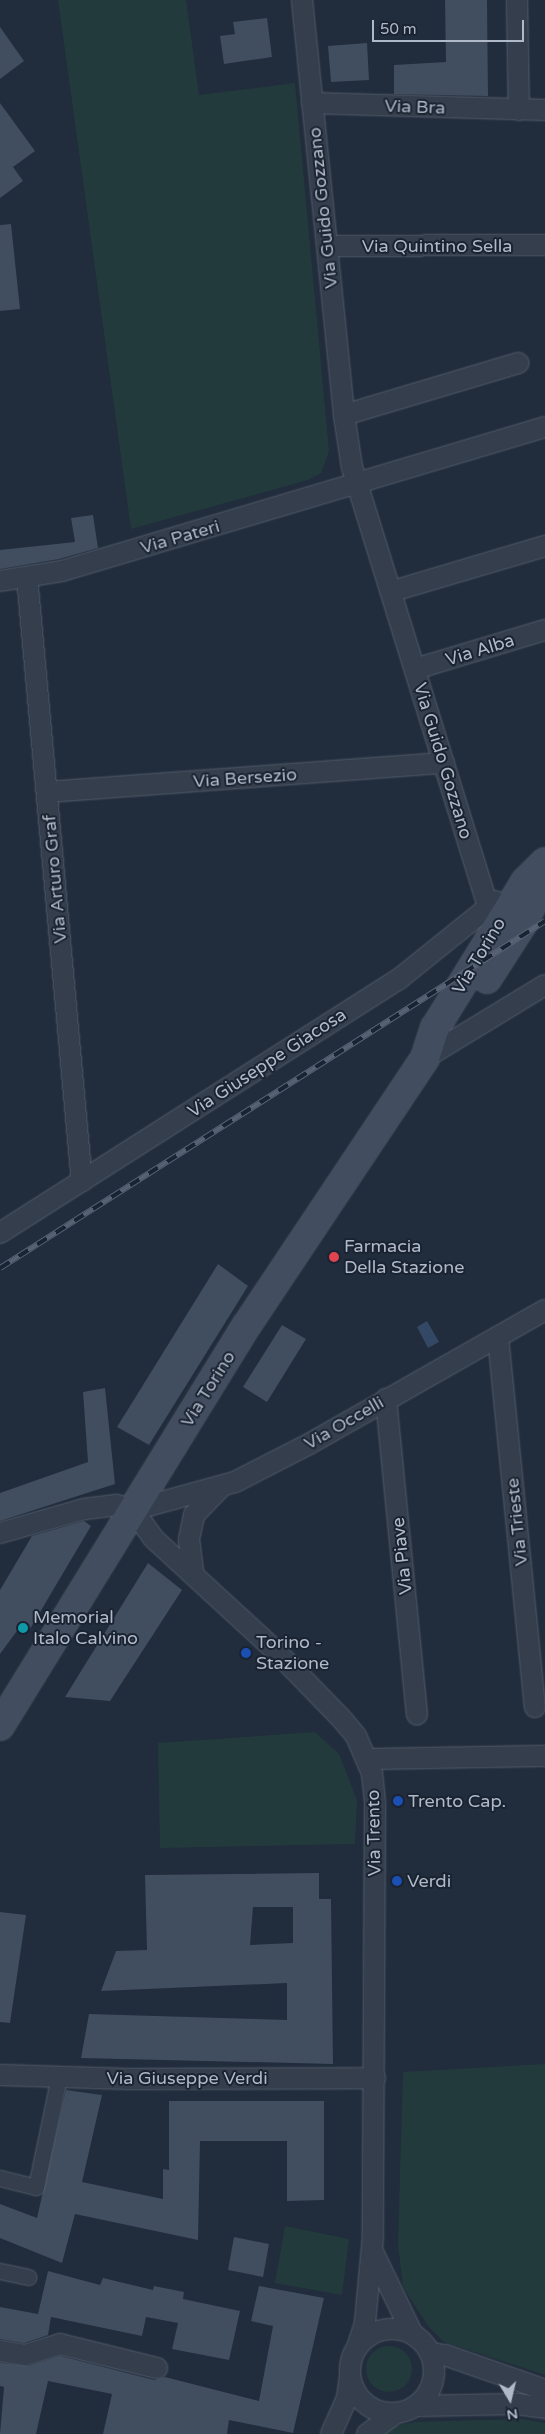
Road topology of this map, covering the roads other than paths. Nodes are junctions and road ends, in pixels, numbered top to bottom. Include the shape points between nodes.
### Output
1 (302, 0) edge
2 (518, 0) edge
3 (312, 103) junction
4 (519, 110) junction
5 (545, 110) edge
6 (329, 246) junction
7 (545, 246) edge
8 (518, 363) dead end
9 (344, 415) junction
10 (545, 426) edge
11 (357, 482) junction
12 (545, 546) edge
13 (27, 577) junction
14 (0, 581) edge
15 (392, 591) junction
16 (545, 630) edge
17 (415, 670) junction
18 (444, 763) junction
19 (47, 792) junction
20 (545, 862) edge
21 (535, 879) edge
22 (491, 918) junction
23 (545, 985) edge
24 (425, 1058) junction
25 (82, 1182) junction
26 (0, 1233) edge
27 (545, 1310) edge
28 (498, 1336) junction
29 (386, 1399) junction
30 (222, 1486) junction
31 (133, 1510) junction
32 (0, 1533) edge
33 (193, 1572) junction
34 (535, 1707) dead end
35 (417, 1714) dead end
36 (0, 1726) edge
37 (545, 1756) edge
38 (368, 1760) junction
39 (0, 2075) edge
40 (59, 2077) junction
41 (375, 2078) junction
42 (0, 2178) edge
43 (372, 2251) junction
44 (0, 2271) edge
45 (28, 2276) dead end
46 (412, 2333) junction
47 (357, 2347) junction
48 (0, 2351) edge
49 (430, 2353) junction
50 (157, 2368) dead end
51 (350, 2376) junction
52 (545, 2390) edge
53 (416, 2406) junction
54 (545, 2408) edge
55 (396, 2413) junction
56 (331, 2434) edge
57 (368, 2434) edge

1 - 3 street, Via Guido Gozzano
2 - 4 street
3 - 4 street, Via Bra
3 - 6 street, Via Guido Gozzano
4 - 5 street, Via Bra
6 - 7 street, Via Quintino Sella
6 - 9 street, Via Guido Gozzano
8 - 9 street
9 - 11 street, Via Guido Gozzano
10 - 11 street
11 - 13 street, Via Pateri via 62,571
11 - 15 street, Via Guido Gozzano
12 - 15 street
13 - 14 street, Via Pateri
13 - 19 street, Via Arturo Graf
15 - 17 street, Via Guido Gozzano
16 - 17 street, Via Alba
17 - 18 street, Via Guido Gozzano
18 - 19 street, Via Bersezio
18 - 22 street, Via Guido Gozzano
19 - 25 street, Via Arturo Graf
20 - 21 main road, Via Torino
21 - 22 main road, Via Torino
21 - 24 main road, Via Torino via 523,923 454,1031
22 - 24 main road, Via Torino via 435,1028
22 - 25 street, Via Giuseppe Giacosa
23 - 24 street
24 - 31 main road, Via Torino via 247,1325
25 - 26 street, Via Giuseppe Giacosa
27 - 28 street, Via Occelli
28 - 29 street, Via Occelli
28 - 34 street, Via Trieste
29 - 30 street, Via Occelli via 309,1444
29 - 35 street, Via Piave
30 - 31 street, Via Occelli
30 - 33 street via 194,1515 189,1539
31 - 32 street via 117,1505 84,1509
31 - 33 street, Via Trento via 153,1538
31 - 36 main road, Via Torino
33 - 38 street, Via Trento via 341,1718
37 - 38 street
38 - 41 street, Via Trento via 375,1804
39 - 40 street, Via Giuseppe Verdi
40 - 41 street, Via Giuseppe Verdi
40 - 42 street via 36,2187
41 - 43 street, Via Trento
43 - 46 street, Via Trento
43 - 47 street, Via Trento via 365,2323
44 - 45 street
46 - 47 street via 387,2329 372,2334
46 - 49 street
47 - 51 street
48 - 50 street via 25,2355 60,2344
49 - 52 street via 445,2355
49 - 53 street via 434,2377
51 - 55 street via 362,2400 382,2412
51 - 56 street via 347,2398
53 - 54 street via 518,2404
53 - 55 street
55 - 57 street

